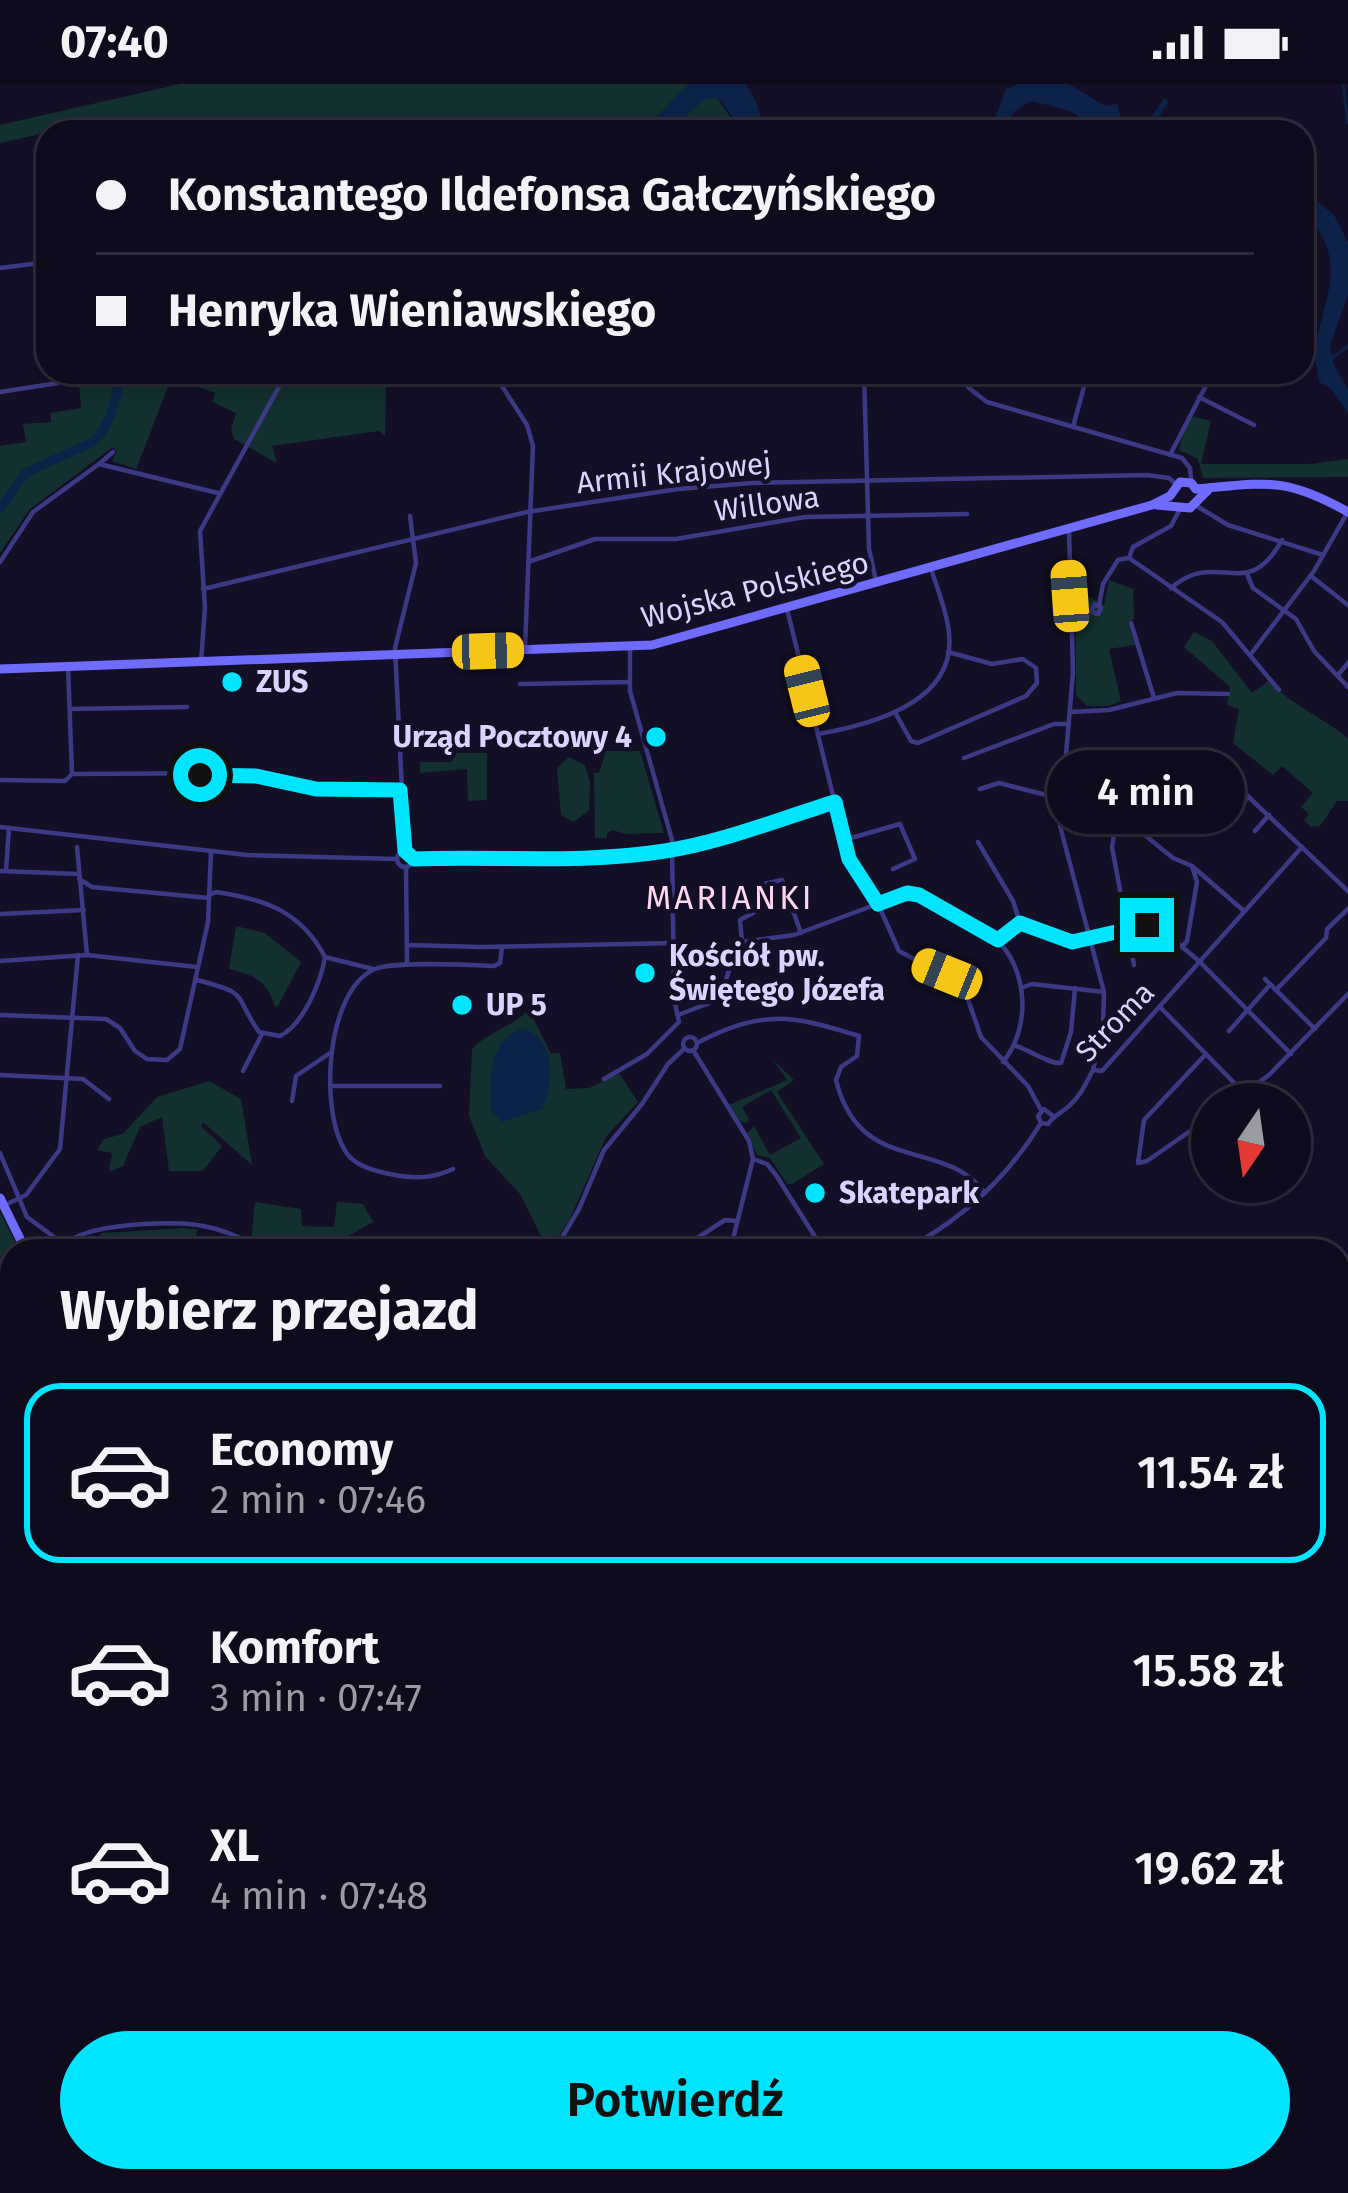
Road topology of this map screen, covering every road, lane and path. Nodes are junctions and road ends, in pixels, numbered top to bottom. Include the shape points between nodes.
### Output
1 (36, 264) edge
2 (0, 268) edge
3 (52, 384) edge
4 (280, 384) edge
5 (501, 384) edge
6 (865, 384) edge
7 (966, 384) edge
8 (1085, 384) edge
9 (1206, 384) edge
10 (0, 392) edge
11 (1199, 397) junction
12 (1254, 425) dead end
13 (1073, 428) junction
14 (113, 452) dead end
15 (1170, 455) junction
16 (99, 464) junction
17 (868, 481) junction
18 (218, 493) junction
19 (1183, 494) junction
20 (531, 511) junction
21 (1348, 512) edge
22 (967, 514) dead end
23 (868, 515) junction
24 (410, 516) dead end
25 (1069, 529) junction
26 (414, 540) junction
27 (1282, 540) junction
28 (1323, 555) junction
29 (1129, 558) junction
30 (531, 561) junction
31 (0, 562) edge
32 (931, 568) junction
33 (1246, 574) junction
34 (1311, 576) junction
35 (877, 584) junction
36 (1170, 589) junction
37 (203, 590) junction
38 (1099, 605) dead end
39 (1348, 605) edge
40 (787, 609) junction
41 (1285, 610) junction
42 (1131, 622) dead end
43 (629, 646) junction
44 (525, 650) junction
45 (948, 652) junction
46 (395, 654) junction
47 (1252, 654) junction
48 (201, 662) junction
49 (1348, 663) edge
50 (68, 666) junction
51 (0, 668) edge
52 (1338, 675) junction
53 (630, 682) junction
54 (520, 685) dead end
55 (1348, 687) edge
56 (1279, 690) dead end
57 (1228, 694) dead end
58 (1071, 696) junction
59 (1154, 698) junction
60 (188, 707) dead end
61 (70, 710) junction
62 (1087, 710) junction
63 (1070, 712) junction
64 (896, 714) junction
65 (1069, 724) junction
66 (818, 734) junction
67 (964, 758) dead end
68 (1215, 772) junction
69 (72, 774) junction
70 (0, 780) edge
71 (980, 789) dead end
72 (400, 790) junction
73 (1208, 795) dead end
74 (1249, 796) junction
75 (1060, 800) junction
76 (835, 802) junction
77 (1233, 815) dead end
78 (1269, 815) junction
79 (0, 827) edge
80 (9, 828) junction
81 (1255, 831) dead end
82 (844, 840) junction
83 (977, 842) dead end
84 (1302, 847) junction
85 (77, 848) dead end
86 (673, 850) junction
87 (405, 851) junction
88 (211, 852) junction
89 (397, 859) junction
90 (414, 859) junction
91 (1192, 866) junction
92 (406, 868) junction
93 (893, 869) dead end
94 (3, 871) edge
95 (79, 879) junction
96 (92, 887) junction
97 (1348, 891) edge
98 (209, 896) junction
99 (83, 898) junction
100 (878, 904) junction
101 (1348, 909) edge
102 (84, 910) junction
103 (1244, 911) junction
104 (0, 914) edge
105 (1020, 923) junction
106 (1127, 928) junction
107 (801, 933) junction
108 (1091, 937) junction
109 (998, 940) junction
110 (742, 942) junction
111 (674, 943) junction
112 (408, 945) junction
113 (502, 946) junction
114 (1182, 947) junction
115 (78, 955) junction
116 (87, 955) junction
117 (325, 957) junction
118 (0, 961) edge
119 (1199, 961) junction
120 (407, 962) junction
121 (1134, 965) dead end
122 (200, 968) junction
123 (373, 969) junction
124 (1264, 979) dead end
125 (197, 980) junction
126 (1273, 987) junction
127 (1021, 988) junction
128 (1076, 988) junction
129 (1104, 992) junction
130 (1348, 994) edge
131 (1160, 1006) junction
132 (1247, 1010) junction
133 (0, 1015) edge
134 (73, 1017) junction
135 (679, 1019) junction
136 (1315, 1029) junction
137 (1229, 1031) dead end
138 (262, 1034) junction
139 (692, 1039) junction
140 (1015, 1046) junction
141 (689, 1049) junction
142 (332, 1052) junction
143 (1206, 1054) junction
144 (1291, 1054) junction
145 (1003, 1062) junction
146 (1093, 1070) junction
147 (243, 1071) dead end
148 (0, 1075) edge
149 (67, 1077) junction
150 (604, 1078) dead end
151 (1234, 1083) edge
152 (1256, 1083) edge
153 (440, 1085) dead end
154 (332, 1086) junction
155 (109, 1099) dead end
156 (292, 1101) dead end
157 (1042, 1110) junction
158 (1053, 1116) junction
159 (1041, 1123) junction
160 (1191, 1131) edge
161 (0, 1153) edge
162 (753, 1159) junction
163 (453, 1169) dead end
164 (985, 1192) junction
165 (20, 1200) junction
166 (2, 1202) edge
167 (736, 1221) junction
168 (20, 1239) edge
169 (56, 1239) edge
170 (75, 1239) edge
171 (237, 1239) edge
172 (561, 1239) edge
173 (696, 1239) edge
174 (732, 1239) edge
175 (816, 1239) edge
176 (925, 1239) edge

1 - 2 street
3 - 10 street
4 - 18 street
5 - 20 street via 532,438
6 - 17 street
7 - 13 street via 987,402
8 - 13 street
9 - 11 street
11 - 12 street
11 - 15 street
13 - 15 street
14 - 16 street
15 - 19 street via 1190,468
16 - 18 street
16 - 31 street via 28,518
17 - 19 street, Armii Krajowej via 1160,476
17 - 20 street, Armii Krajowej via 724,485
17 - 23 street
18 - 37 street via 199,535
19 - 21 street, Wojska Polskiego via 1285,484
19 - 25 street, Wojska Polskiego
19 - 27 street, Armii Krajowej via 1228,525
19 - 29 street via 1171,526 1133,547
20 - 26 street, Armii Krajowej
20 - 30 street
21 - 28 street
22 - 23 street, Willowa
23 - 30 street, Willowa via 762,522 676,539 596,539
23 - 35 street
24 - 26 street
25 - 32 street, Wojska Polskiego
25 - 58 street
26 - 37 street, Armii Krajowej
26 - 46 street
27 - 28 street, Armii Krajowej
27 - 33 street via 1270,562
28 - 34 street
29 - 36 street
29 - 38 street via 1108,572
30 - 44 street
32 - 35 street, Wojska Polskiego
32 - 45 street
33 - 36 street via 1214,571
33 - 41 street
34 - 39 street
34 - 41 street
35 - 40 street, Wojska Polskiego
36 - 47 street via 1222,622
37 - 48 street
40 - 43 street, Wojska Polskiego
40 - 66 street
41 - 47 street
41 - 52 street
42 - 59 street
43 - 44 street, Wojska Polskiego
43 - 53 street
44 - 46 street, Wojska Polskiego
45 - 64 street via 932,686
45 - 64 street via 992,664 1028,661 1036,686 918,743
46 - 48 street, Wojska Polskiego
46 - 72 street
47 - 56 street
48 - 50 street, Wojska Polskiego
49 - 52 street
50 - 51 street, Wojska Polskiego
50 - 61 street
52 - 55 street
53 - 54 street
53 - 86 street
57 - 59 street
58 - 62 street
58 - 63 street
59 - 62 street
60 - 61 street
61 - 69 street
62 - 63 street
63 - 65 street
64 - 66 street
65 - 67 street
65 - 75 street
66 - 76 street
68 - 73 street
68 - 74 street
68 - 75 street via 1148,767
69 - 70 street via 65,781
69 - 72 street via 231,773 316,789
71 - 75 street via 999,783
72 - 87 street
74 - 77 street
74 - 78 street
75 - 108 street
76 - 82 street
76 - 86 street
78 - 81 street
78 - 84 street
79 - 80 street
80 - 88 street
80 - 94 street
82 - 93 street via 900,824 915,860
82 - 100 street
83 - 105 street
84 - 97 street
84 - 103 street, Stroma
85 - 95 street
86 - 90 street
86 - 111 street
87 - 89 street
87 - 90 street
88 - 89 street
88 - 98 street
89 - 92 street
90 - 92 street
91 - 103 street
91 - 106 street via 1136,828 1118,830 1112,847
91 - 114 street via 1197,882
92 - 112 street
94 - 95 street
95 - 96 street
95 - 99 street
96 - 98 street
96 - 99 street
98 - 117 street via 271,903
98 - 122 street
99 - 102 street
100 - 107 street
100 - 109 street via 919,895
100 - 145 street via 898,951 963,986 981,1037
101 - 126 street
102 - 104 street
102 - 116 street
103 - 119 street, Stroma
105 - 108 street via 1064,941
105 - 109 street
106 - 108 street
106 - 114 street via 1154,926
106 - 121 street
107 - 110 street
107 - 110 street via 782,880 766,880 760,908 740,920
108 - 129 street
109 - 127 street
110 - 135 street via 720,1000
111 - 113 street
111 - 135 street
112 - 113 street
112 - 120 street
113 - 120 street via 494,966
114 - 119 street
115 - 116 street
115 - 118 street
115 - 134 street
116 - 122 street
117 - 123 street
117 - 138 street via 291,1031
119 - 131 street, Stroma
119 - 132 street
120 - 123 street
122 - 125 street
123 - 142 street via 343,1004
124 - 126 street
125 - 134 street via 184,1041 167,1060 141,1056 106,1019
125 - 138 street via 240,996
126 - 132 street
126 - 136 street
127 - 128 street
127 - 140 street
128 - 129 street
128 - 140 street via 1061,1063
129 - 146 street
130 - 136 street
131 - 143 street
131 - 146 street, Stroma via 1102,1071
132 - 137 street
132 - 144 street
133 - 134 street
134 - 149 street
135 - 139 street
135 - 150 street via 646,1054
136 - 144 street
138 - 147 street
139 - 141 street
139 - 141 street
139 - 164 street via 777,1016 859,1036 856,1056 836,1081 863,1129 881,1145 964,1171
140 - 145 street
141 - 162 street
141 - 172 street via 668,1064 604,1150
142 - 154 street
142 - 156 street via 296,1076
143 - 151 street
143 - 160 street via 1144,1120 1138,1162
144 - 152 street
145 - 157 street
146 - 158 street, Stroma via 1081,1094
148 - 149 street
149 - 155 street via 91,1082
149 - 165 street via 60,1149
153 - 154 street
154 - 163 street via 341,1140 355,1162 415,1179
157 - 158 street
157 - 159 street
158 - 159 street
159 - 164 street
161 - 165 street
162 - 167 street
162 - 175 street via 767,1164
164 - 176 street
165 - 166 street
165 - 169 street
166 - 168 street
167 - 173 street
167 - 174 street
170 - 171 street via 172,1223

